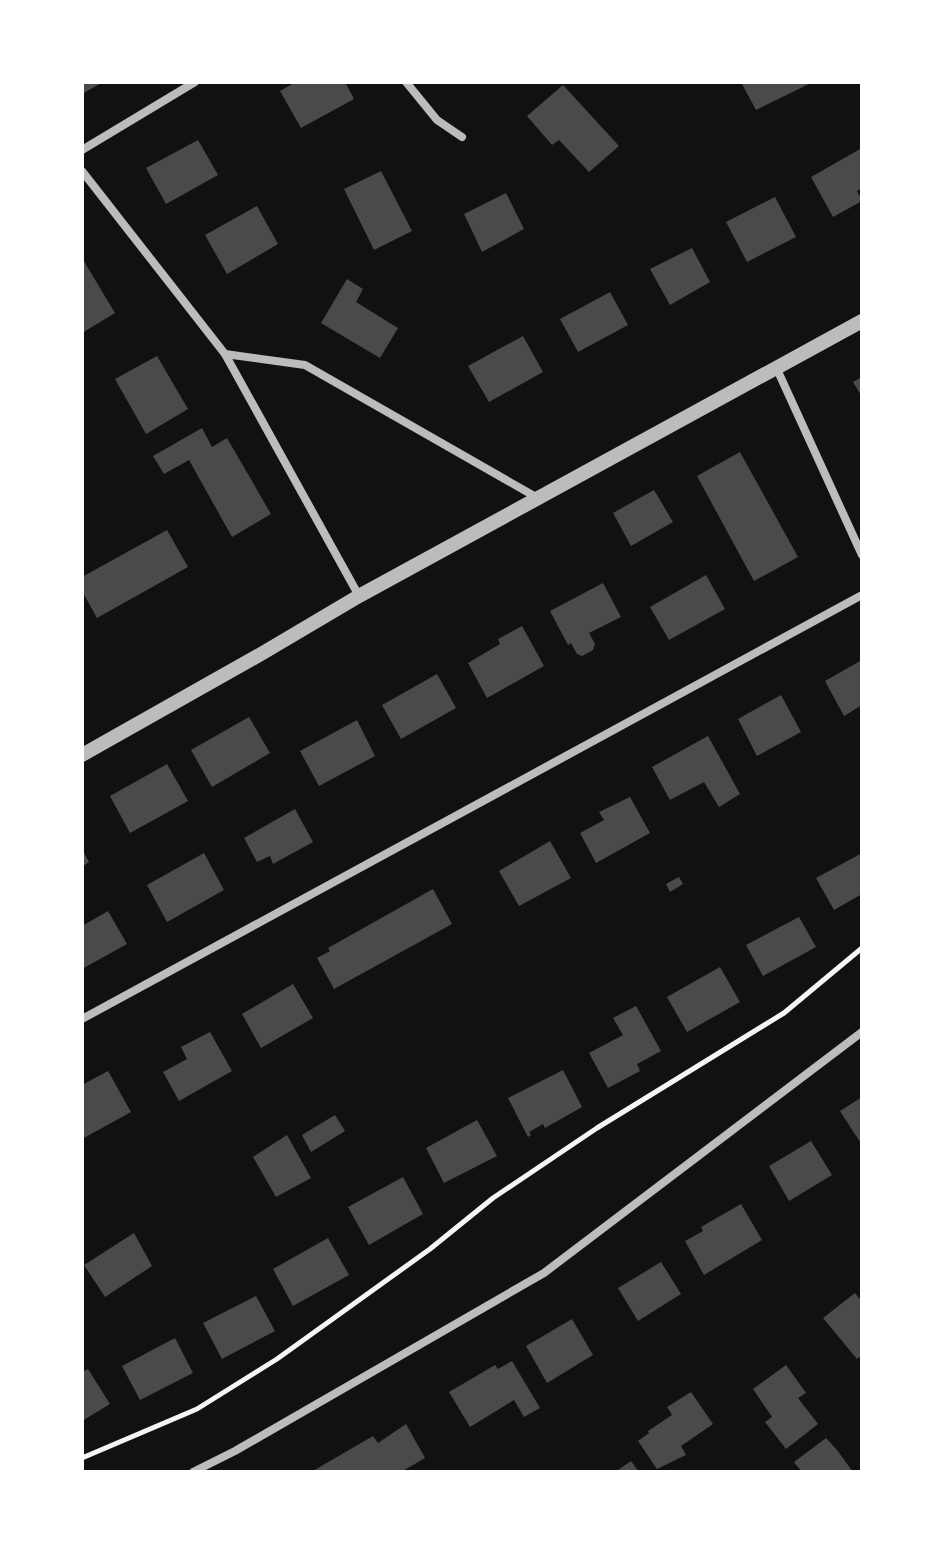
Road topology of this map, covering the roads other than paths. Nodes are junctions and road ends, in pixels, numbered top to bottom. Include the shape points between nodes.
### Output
1 (195, 82) edge
2 (406, 82) edge
3 (462, 137) dead end
4 (82, 150) edge
5 (82, 171) edge
6 (862, 321) edge
7 (225, 354) junction
8 (776, 367) junction
9 (536, 497) junction
10 (862, 555) edge
11 (862, 595) edge
12 (359, 596) junction
13 (82, 755) edge
14 (82, 1019) edge
15 (862, 1032) edge
16 (193, 1472) edge

1 - 4 street
2 - 3 street via 437,120
5 - 7 street
6 - 8 street
7 - 9 street via 305,365
7 - 12 street
8 - 9 street
8 - 10 street
9 - 12 street
11 - 14 street
12 - 13 street
15 - 16 street via 544,1273

